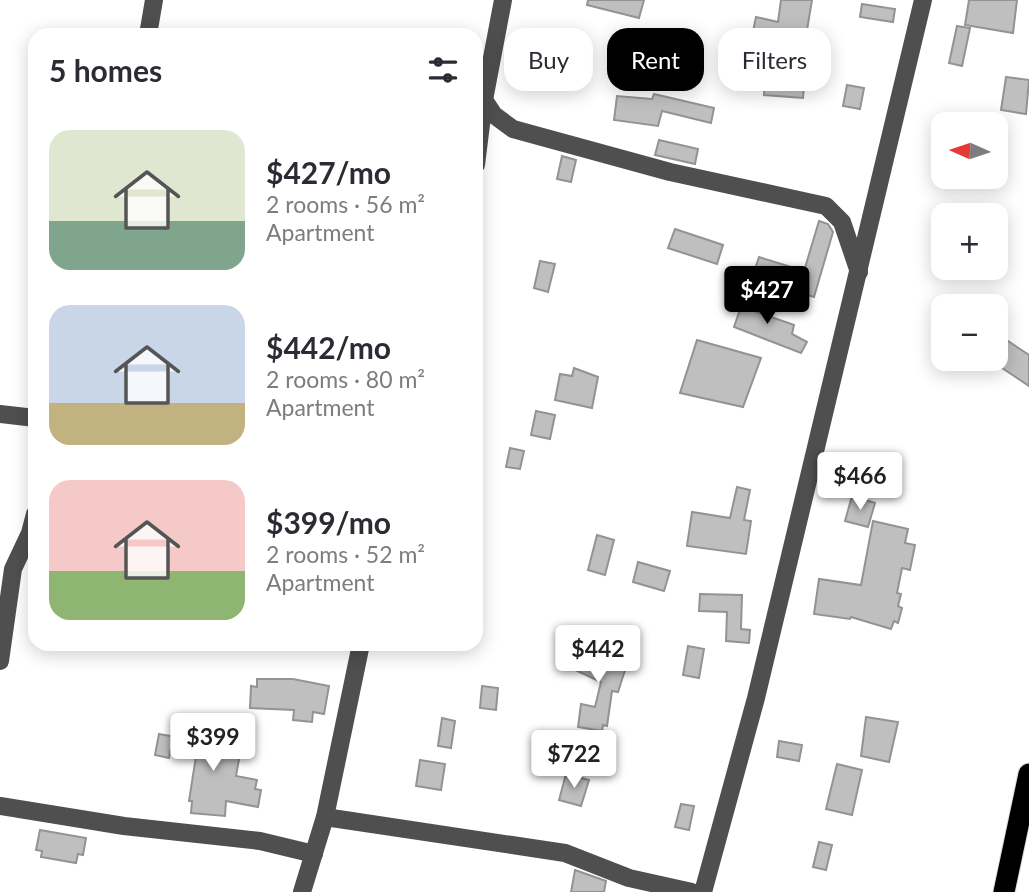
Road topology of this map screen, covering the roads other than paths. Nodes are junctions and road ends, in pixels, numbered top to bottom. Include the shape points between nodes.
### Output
1 (153, 0) edge
2 (503, 0) edge
3 (923, 0) edge
4 (149, 28) edge
5 (484, 100) junction
6 (483, 108) edge
7 (859, 273) junction
8 (0, 414) edge
9 (28, 417) edge
10 (28, 537) edge
11 (360, 651) edge
12 (0, 661) edge
13 (1029, 774) edge
14 (0, 806) edge
15 (325, 817) junction
16 (314, 854) junction
17 (302, 892) edge
18 (692, 892) edge
19 (703, 892) edge
20 (1004, 892) edge

1 - 4 street
2 - 5 street
3 - 7 street
5 - 6 street
5 - 7 street via 494,115 513,129 670,172 826,206 842,222
7 - 19 street via 757,698
8 - 9 street
10 - 12 street via 13,569
11 - 15 street
13 - 20 highway
14 - 16 street via 260,841
15 - 16 street
15 - 18 street via 565,853 615,874
16 - 17 street

